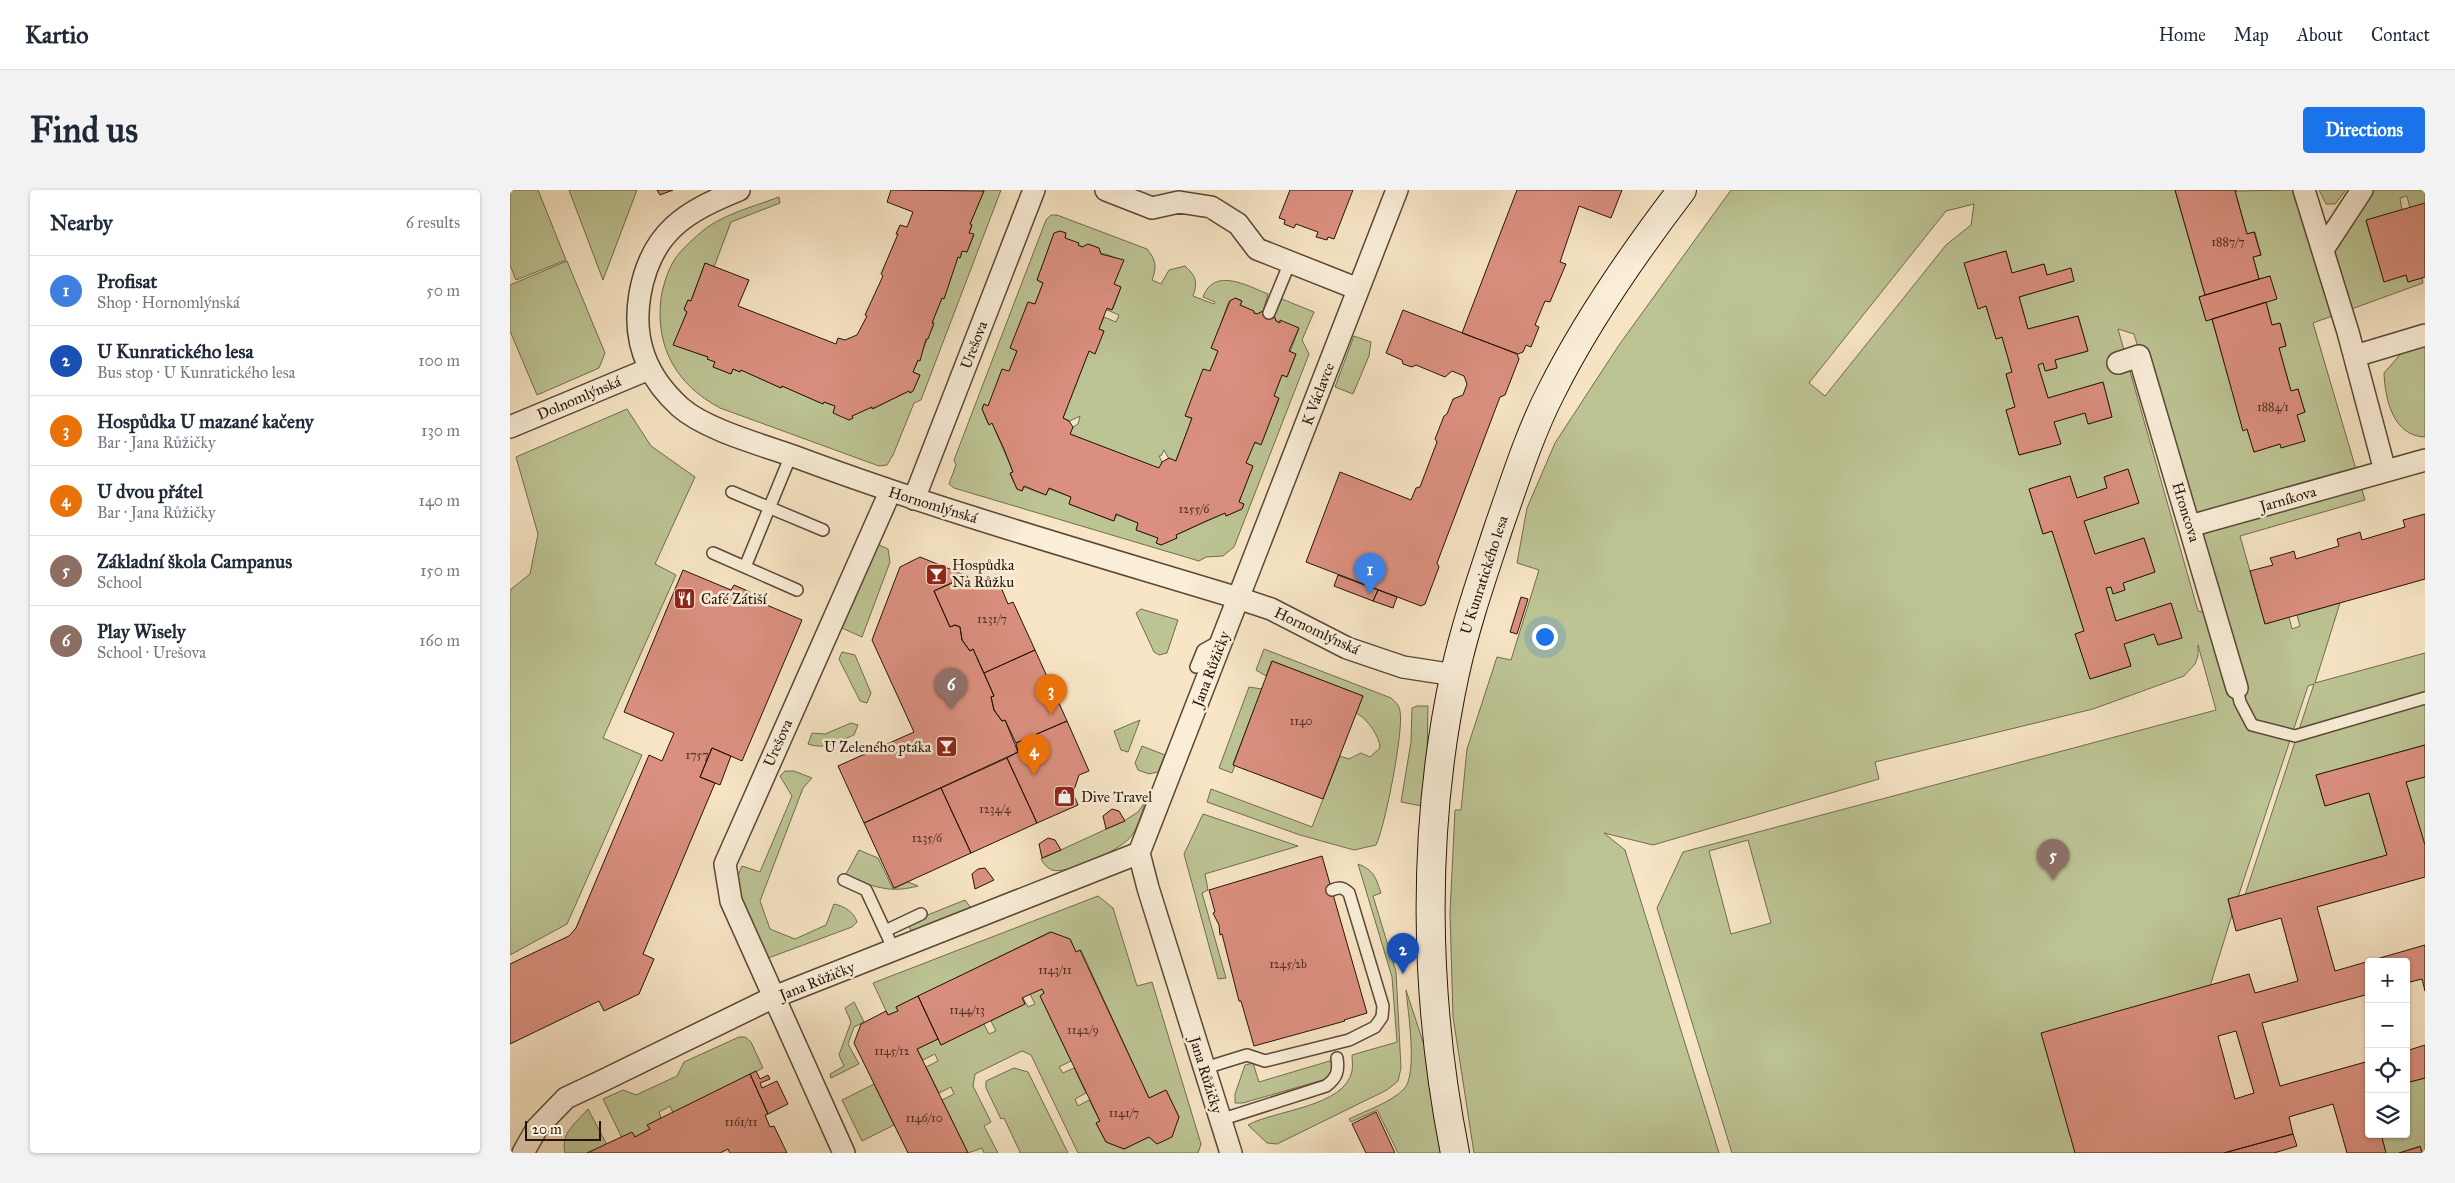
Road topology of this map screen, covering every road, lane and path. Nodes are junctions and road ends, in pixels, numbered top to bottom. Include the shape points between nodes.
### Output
1 (740, 190) edge
2 (1034, 190) edge
3 (1106, 190) edge
4 (1397, 190) edge
5 (1682, 190) edge
6 (2304, 190) edge
7 (2362, 190) edge
8 (2324, 248) junction
9 (1290, 262) junction
10 (1358, 289) junction
11 (1269, 313) dead end
12 (2425, 335) edge
13 (2355, 356) junction
14 (2118, 363) dead end
15 (649, 369) junction
16 (510, 428) edge
17 (791, 455) junction
18 (2425, 460) edge
19 (2385, 471) junction
20 (732, 492) dead end
21 (890, 492) junction
22 (914, 499) junction
23 (769, 508) junction
24 (2190, 526) junction
25 (823, 530) dead end
26 (713, 553) dead end
27 (745, 567) junction
28 (797, 590) dead end
29 (1238, 598) junction
30 (1222, 639) junction
31 (1196, 667) dead end
32 (1455, 675) junction
33 (2237, 688) joint
34 (2425, 698) edge
35 (1139, 853) junction
36 (844, 880) dead end
37 (1332, 890) dead end
38 (921, 914) dead end
39 (890, 941) junction
40 (774, 998) junction
41 (1337, 1058) dead end
42 (1205, 1068) junction
43 (1220, 1120) junction
44 (523, 1153) edge
45 (844, 1153) edge
46 (1230, 1153) edge
47 (1454, 1153) edge

1 - 15 street, Hornomlýnská via 701,206 681,221 662,239 649,260 637,310 638,338
2 - 22 street, Urešova
3 - 9 street via 1152,208 1180,202 1211,207 1238,224 1257,249
4 - 10 street, K Václavce
5 - 32 street, U Kunratického lesa via 1599,304 1550,393 1522,457 1470,612
6 - 8 street
7 - 8 street
8 - 13 street
9 - 10 street
9 - 11 lane
10 - 29 street, K Václavce
12 - 13 street
13 - 19 street
14 - 24 street, Hroncova via 2139,356
15 - 16 street, Dolnomlýnská
15 - 17 street, Hornomlýnská via 682,409 711,426
17 - 21 street, Hornomlýnská
17 - 23 lane
18 - 19 street, Jarníkova
19 - 24 street, Jarníkova
20 - 23 lane
21 - 22 street, Hornomlýnská
21 - 40 street, Urešova via 725,864 731,901
22 - 29 street, Hornomlýnská
23 - 25 lane
23 - 27 lane
24 - 33 street, Hroncova
26 - 27 lane
27 - 28 lane
29 - 30 street, Jana Růžičky
29 - 32 street, Hornomlýnská via 1271,609 1346,648 1403,667
30 - 31 lane via 1203,650
30 - 35 street, Jana Růžičky
32 - 47 street, U Kunratického lesa via 1436,805 1431,899 1433,996 1443,1095
33 - 34 lane via 2252,725 2295,736
35 - 39 street, Jana Růžičky
35 - 42 street, Jana Růžičky
36 - 39 lane via 866,890
37 - 42 lane via 1338,887 1349,893 1383,1006 1382,1017 1375,1027 1349,1040 1265,1061 1247,1055
38 - 39 lane
39 - 40 street, Jana Růžičky
40 - 44 street, Jana Růžičky via 566,1098 537,1128
40 - 45 street
41 - 43 lane via 1336,1079 1326,1086
42 - 43 street, Jana Růžičky
43 - 46 street, Jana Růžičky

